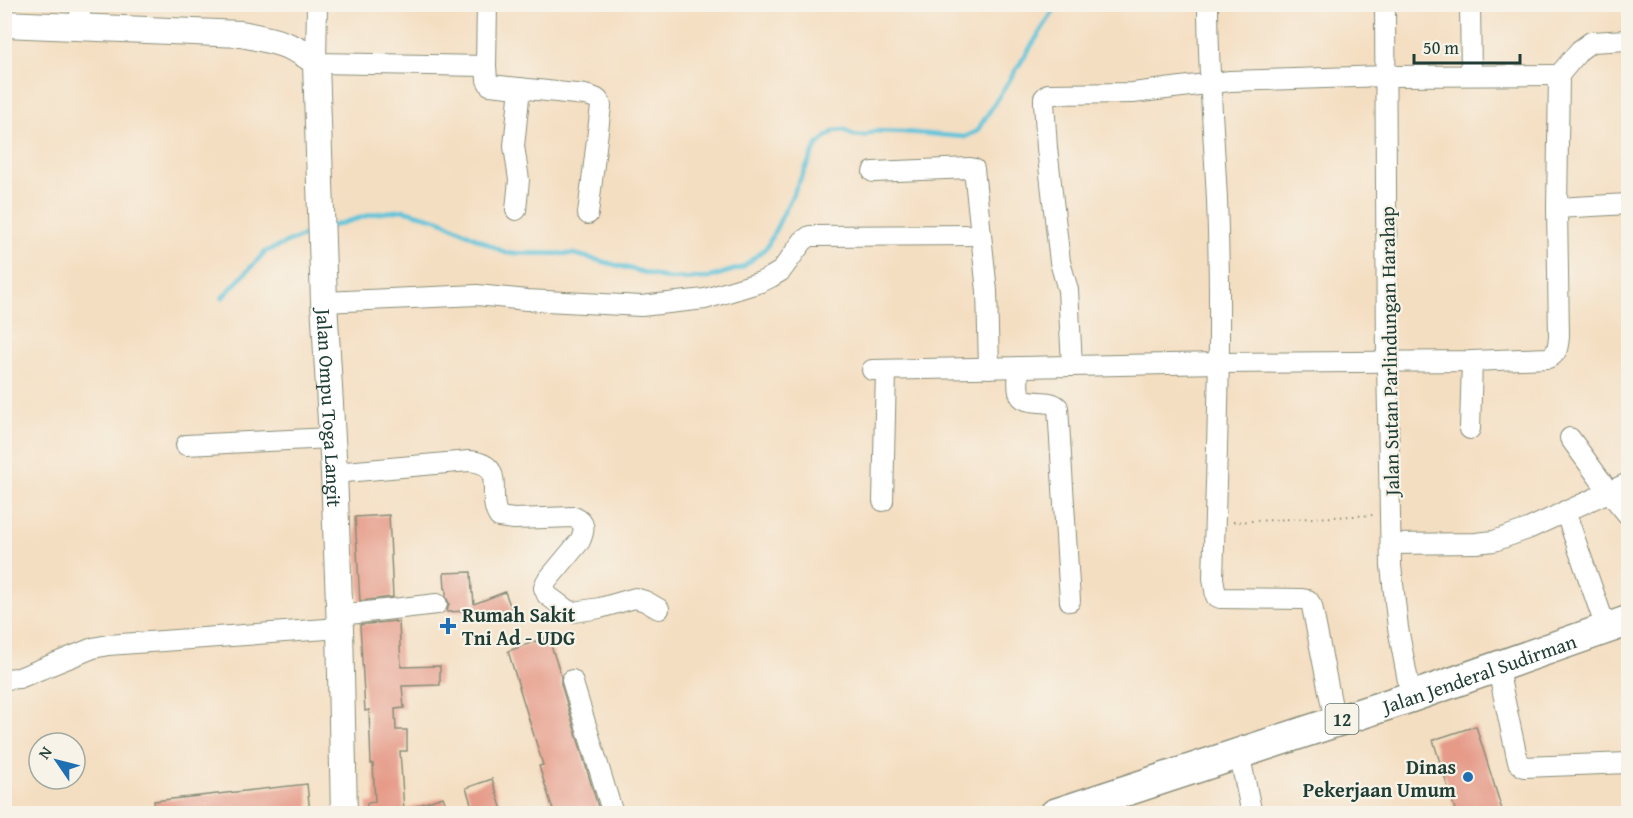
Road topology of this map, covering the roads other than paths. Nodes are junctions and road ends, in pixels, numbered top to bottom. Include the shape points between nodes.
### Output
1 (317, 4) edge
2 (487, 4) edge
3 (1208, 4) edge
4 (1385, 4) edge
5 (1470, 4) edge
6 (80, 15) edge
7 (4, 24) edge
8 (1629, 40) edge
9 (316, 63) junction
10 (486, 66) junction
11 (1471, 75) junction
12 (1559, 75) junction
13 (1386, 76) junction
14 (1209, 83) junction
15 (520, 88) junction
16 (873, 171) dead end
17 (1629, 204) edge
18 (1557, 208) junction
19 (516, 210) dead end
20 (588, 214) dead end
21 (981, 235) junction
22 (324, 302) junction
23 (1472, 361) junction
24 (1387, 362) junction
25 (1219, 363) junction
26 (1072, 365) junction
27 (1018, 367) junction
28 (989, 368) junction
29 (1470, 429) dead end
30 (331, 438) junction
31 (1570, 438) dead end
32 (186, 445) dead end
33 (334, 473) junction
34 (1629, 483) edge
35 (1609, 492) junction
36 (884, 501) dead end
37 (1566, 512) junction
38 (1629, 515) edge
39 (1391, 544) junction
40 (1070, 601) dead end
41 (437, 604) dead end
42 (659, 609) dead end
43 (340, 621) junction
44 (1617, 625) edge
45 (1497, 665) junction
46 (4, 679) edge
47 (572, 680) dead end
48 (1411, 697) junction
49 (1335, 722) junction
50 (1239, 753) junction
51 (1629, 763) edge
52 (344, 813) edge
53 (613, 813) edge
54 (1055, 813) edge
55 (1252, 813) edge

1 - 9 street, Jalan Ompu Toga Langit
2 - 10 street
3 - 14 street
4 - 13 street, Jalan Sutan Parlindungan Harahap
5 - 11 street
6 - 7 main road
6 - 9 main road via 271,40
8 - 12 street via 1591,42
9 - 10 street
9 - 22 main road, Jalan Ompu Toga Langit
10 - 15 street via 490,85
11 - 12 street
11 - 13 street
12 - 18 street
13 - 14 street
13 - 24 street, Jalan Sutan Parlindungan Harahap
14 - 25 street via 1217,201
14 - 26 street via 1133,93 1052,93 1044,98 1060,262 1068,290
15 - 19 street via 514,146 519,180
15 - 20 street via 585,95 600,103
16 - 21 street via 973,168
17 - 18 street
18 - 23 street via 1557,351 1548,358
21 - 22 street via 810,236 781,271 761,282 705,299 641,306 477,295
21 - 28 street
22 - 30 main road, Jalan Ompu Toga Langit
23 - 24 street
23 - 29 street
24 - 25 street
24 - 39 street, Jalan Sutan Parlindungan Harahap
25 - 26 street
25 - 49 street via 1213,578 1216,596 1310,602
26 - 27 street
27 - 28 street
27 - 40 street via 1019,392 1024,399 1052,402 1058,407
28 - 36 street via 879,370
30 - 32 street
30 - 33 main road, Jalan Ompu Toga Langit
31 - 35 street
33 - 42 street via 469,461 487,466 499,517 573,517 584,525 580,541 546,582 547,595 573,612 634,598
33 - 43 main road, Jalan Ompu Toga Langit
34 - 35 street
35 - 37 street
35 - 38 street
37 - 39 street via 1486,542
37 - 44 street
39 - 48 street, Jalan Sutan Parlindungan Harahap via 1394,596
41 - 43 street
43 - 46 street via 108,645 19,678
43 - 52 main road, Jalan Ompu Toga Langit
44 - 45 highway, Jalan Jenderal Sudirman / 12
45 - 48 highway, Jalan Jenderal Sudirman / 12
45 - 51 street via 1518,762 1524,767
47 - 53 street
48 - 49 highway, Jalan Jenderal Sudirman / 12
49 - 50 highway, Jalan Jenderal Sudirman / 12
50 - 54 highway, Jalan Jenderal Sudirman / 12
50 - 55 street

